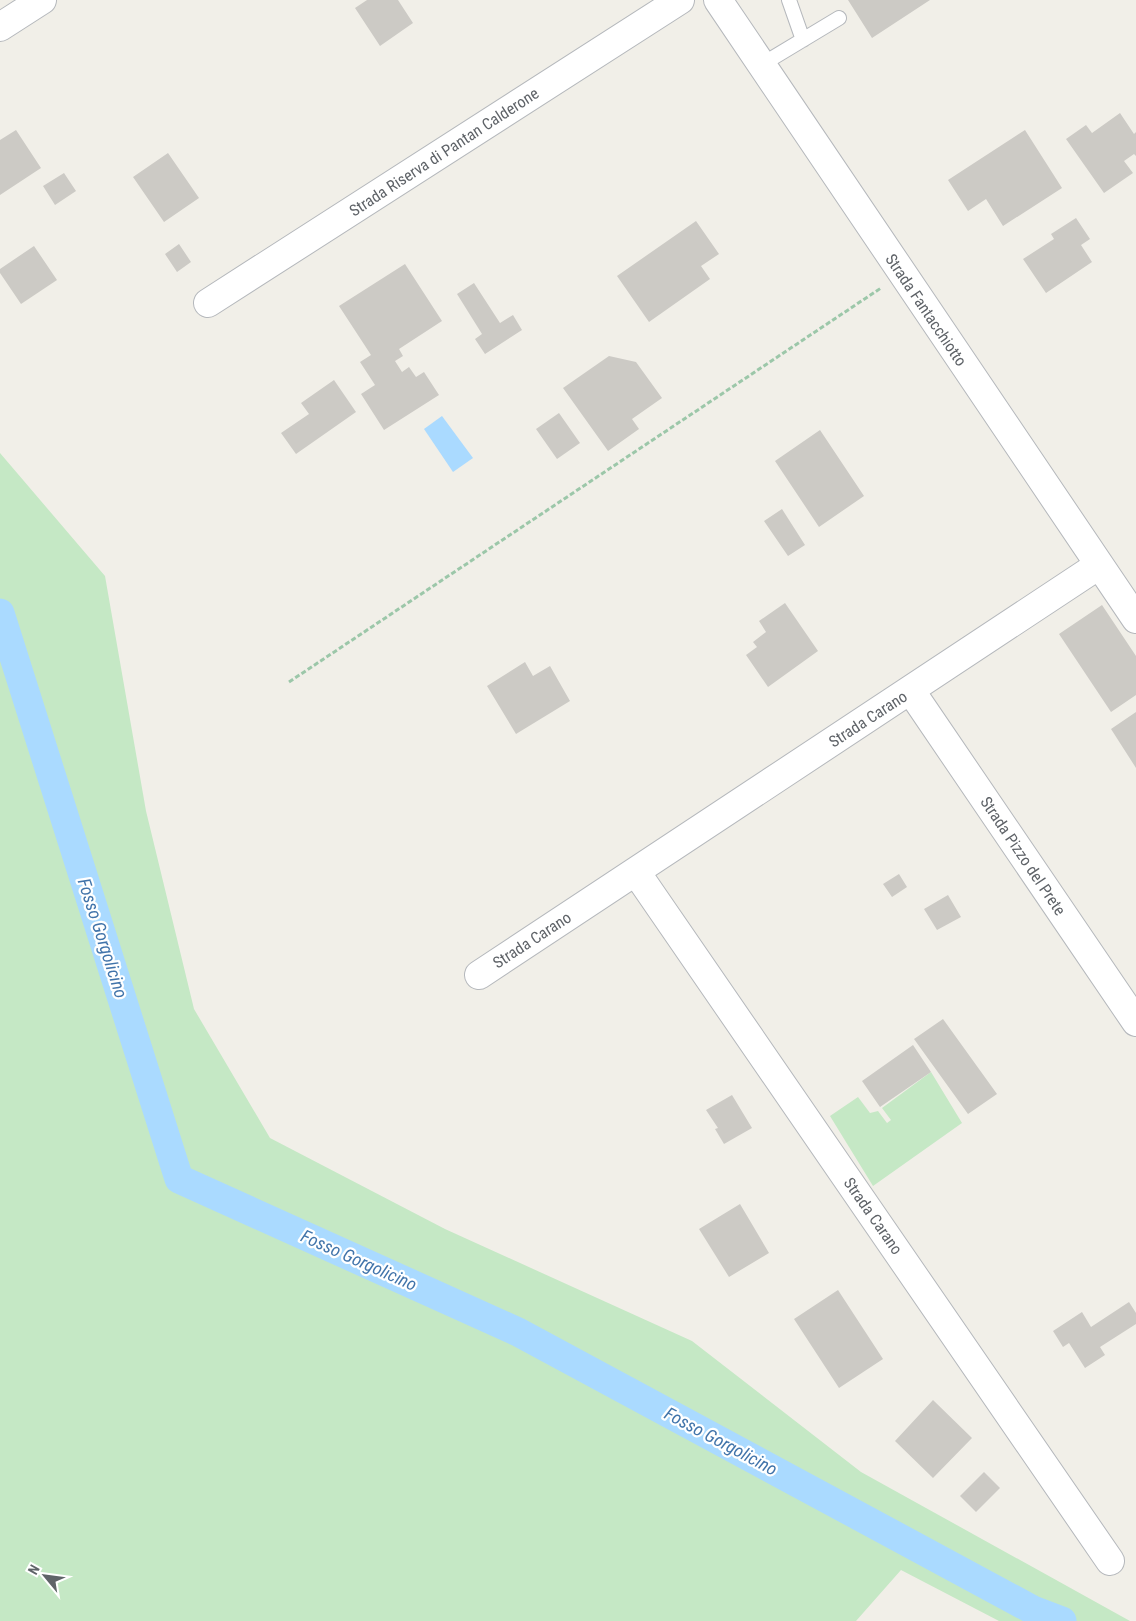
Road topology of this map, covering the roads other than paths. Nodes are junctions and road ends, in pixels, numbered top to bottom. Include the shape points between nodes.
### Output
1 (42, 0) edge
2 (680, 0) edge
3 (718, 0) edge
4 (789, 0) edge
5 (839, 18) dead end
6 (0, 27) edge
7 (803, 40) junction
8 (761, 65) junction
9 (208, 303) dead end
10 (1100, 566) junction
11 (1136, 619) edge
12 (911, 691) junction
13 (636, 872) junction
14 (479, 975) dead end
15 (1136, 1022) edge
16 (1110, 1561) dead end

1 - 6 street
2 - 9 street, Strada Riserva di Pantan Calderone
3 - 8 street, Strada Fantacchiotto
4 - 7 lane
5 - 7 lane
7 - 8 lane
8 - 10 street, Strada Fantacchiotto
10 - 11 street, Strada Fantacchiotto
10 - 12 street, Strada Carano
12 - 13 street, Strada Carano
12 - 15 street, Strada Pizzo del Prete
13 - 14 street, Strada Carano
13 - 16 street, Strada Carano

